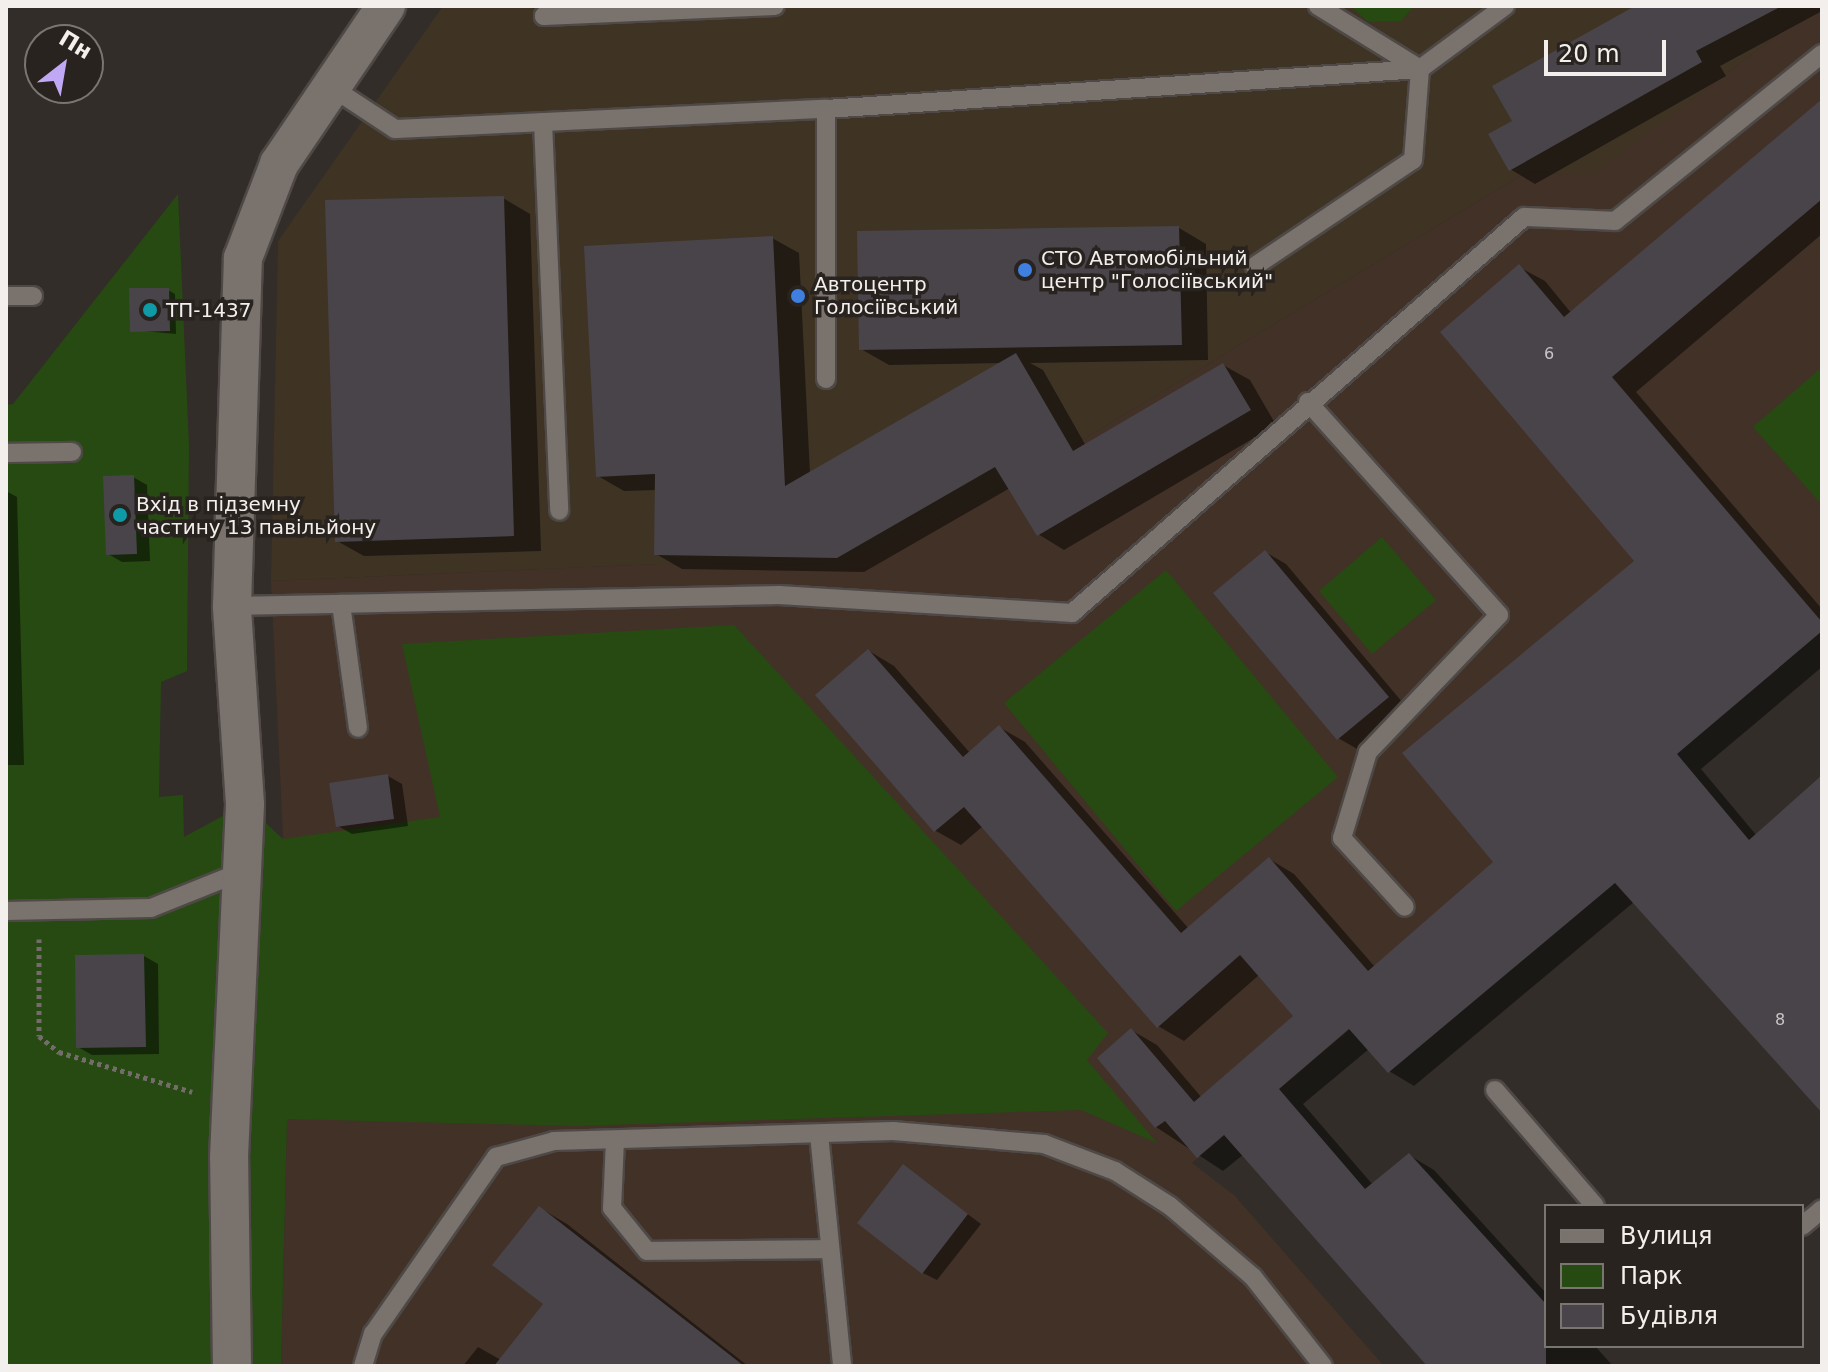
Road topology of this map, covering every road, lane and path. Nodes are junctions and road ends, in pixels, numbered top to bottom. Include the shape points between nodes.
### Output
1 (386, 6) edge
2 (555, 6) edge
3 (775, 6) edge
4 (1318, 6) edge
5 (1505, 6) edge
6 (1822, 54) edge
7 (1420, 69) junction
8 (328, 85) junction
9 (826, 109) junction
10 (543, 122) junction
11 (1255, 266) dead end
12 (6, 296) edge
13 (33, 296) dead end
14 (826, 379) dead end
15 (1308, 402) junction
16 (72, 452) dead end
17 (6, 453) edge
18 (559, 511) dead end
19 (341, 604) junction
20 (232, 606) junction
21 (358, 728) dead end
22 (243, 871) junction
23 (1405, 907) dead end
24 (6, 911) edge
25 (39, 911) junction
26 (1495, 1090) dead end
27 (230, 1122) junction
28 (819, 1134) junction
29 (615, 1140) junction
30 (1593, 1204) edge
31 (1822, 1209) edge
32 (1804, 1224) edge
33 (830, 1249) junction
34 (232, 1366) edge
35 (363, 1366) edge
36 (842, 1366) edge
37 (1323, 1366) edge

1 - 8 street
2 - 3 lane via 544,16
4 - 7 lane
5 - 7 lane
6 - 15 lane via 1615,221 1524,217
7 - 9 lane
7 - 11 lane via 1413,160
8 - 10 lane via 395,129
8 - 20 street via 279,164 243,258
9 - 10 lane
9 - 14 lane
10 - 18 lane
12 - 13 lane
15 - 19 lane via 1072,613 779,595
15 - 23 lane via 1499,615 1368,752 1342,838
16 - 17 lane
19 - 20 lane
19 - 21 lane
20 - 22 street via 245,804
22 - 25 lane via 151,908
22 - 27 street
24 - 25 lane
25 - 27 path via 39,1036 59,1052 189,1090
26 - 30 lane
27 - 34 street
28 - 29 lane
28 - 33 lane
28 - 37 lane via 893,1131 1044,1144 1115,1171 1170,1206 1253,1277
29 - 33 lane via 612,1208 647,1251
29 - 35 lane via 554,1141 496,1157 373,1334
31 - 32 lane
33 - 36 lane

